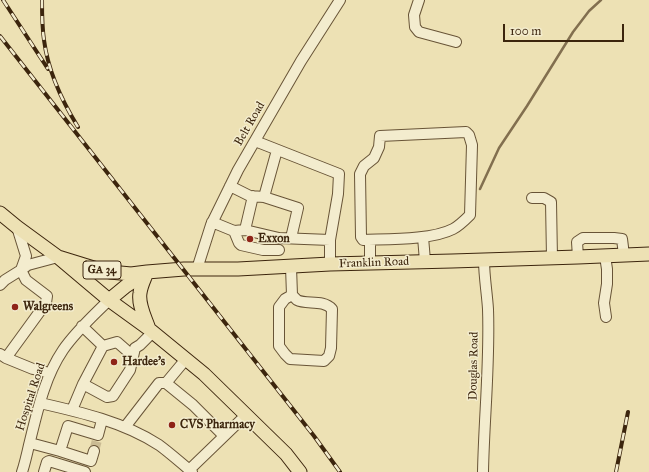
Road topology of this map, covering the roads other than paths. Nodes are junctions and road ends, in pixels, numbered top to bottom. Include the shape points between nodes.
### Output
1 (340, 0) edge
2 (419, 0) edge
3 (456, 42) dead end
4 (255, 141) junction
5 (277, 150) junction
6 (230, 186) junction
7 (253, 196) junction
8 (264, 197) junction
9 (532, 198) dead end
10 (0, 213) edge
11 (212, 222) junction
12 (17, 227) junction
13 (245, 230) junction
14 (234, 231) junction
15 (423, 237) junction
16 (279, 238) junction
17 (291, 238) junction
18 (330, 240) junction
19 (370, 240) junction
20 (279, 250) junction
21 (649, 254) edge
22 (624, 255) junction
23 (605, 256) junction
24 (578, 257) junction
25 (58, 258) junction
26 (552, 258) junction
27 (484, 260) junction
28 (425, 261) junction
29 (370, 263) junction
30 (330, 264) junction
31 (285, 267) junction
32 (197, 269) junction
33 (21, 270) junction
34 (147, 272) junction
35 (0, 285) edge
36 (292, 295) junction
37 (109, 300) junction
38 (606, 317) dead end
39 (82, 326) junction
40 (153, 332) junction
41 (102, 346) junction
42 (3, 356) edge
43 (133, 356) junction
44 (186, 359) junction
45 (50, 373) junction
46 (166, 383) junction
47 (83, 384) junction
48 (40, 403) junction
49 (72, 410) junction
50 (246, 415) junction
51 (102, 420) junction
52 (125, 427) junction
53 (224, 436) junction
54 (30, 443) junction
55 (60, 451) junction
56 (94, 451) dead end
57 (191, 471) edge
58 (22, 472) edge
59 (44, 472) edge
60 (85, 472) edge
61 (300, 472) edge
62 (483, 472) edge

1 - 4 street, Belt Road
2 - 3 street via 414,15 415,27 419,32
4 - 5 street
4 - 6 street, Belt Road
5 - 8 street
5 - 18 street via 339,174
6 - 7 street
6 - 11 street, Belt Road
7 - 8 street
7 - 13 street
8 - 17 street via 298,208
9 - 26 street via 544,198 552,202
10 - 12 main road
11 - 14 street
11 - 32 street, Belt Road
12 - 25 main road
12 - 33 street via 26,256
13 - 14 street
13 - 16 street
14 - 20 street via 241,245
15 - 19 street
15 - 19 street via 454,229 470,215 472,145 466,132 380,136 374,158 364,166 360,174 361,237 363,240
15 - 28 street
16 - 17 street
16 - 20 street
17 - 18 street
18 - 30 street
19 - 29 street
20 - 31 street
21 - 22 main road, Franklin Road / GA 34
22 - 23 main road, Franklin Road / GA 34
22 - 24 street via 622,239 583,238 578,242
23 - 24 main road, Franklin Road / GA 34
23 - 38 street
24 - 26 main road, Franklin Road / GA 34
25 - 33 street via 28,265
25 - 34 main road, GA 34 via 110,272
25 - 37 main road
26 - 27 main road, Franklin Road / GA 34
27 - 28 main road, Franklin Road / GA 34
27 - 62 street, Douglas Road via 488,309
28 - 29 main road, Franklin Road / GA 34
29 - 30 main road, Franklin Road / GA 34
30 - 31 main road, Franklin Road / GA 34
31 - 32 main road, Franklin Road / GA 34
31 - 36 street
32 - 34 main road, Franklin Road / GA 34
33 - 35 street
33 - 42 street via 26,280 47,296 46,303
34 - 37 main road, Franklin Road / GA 34
34 - 40 main road via 140,300
36 - 36 street via 285,299 279,308 279,346 290,359 324,361 329,356 331,348 332,308 322,303 298,300
37 - 39 street, Hospital Road
37 - 40 main road
39 - 41 street
39 - 45 street, Hospital Road via 63,349
40 - 43 street via 136,348
40 - 44 main road
41 - 43 street via 117,342
41 - 47 street
42 - 45 street via 33,369
43 - 47 street via 130,370 113,396 108,397
44 - 46 street
44 - 50 main road
45 - 48 street, Hospital Road
46 - 52 street via 159,383
46 - 53 street
47 - 49 street
48 - 49 street
48 - 54 street, Hospital Road
49 - 51 street
50 - 53 street
50 - 61 main road via 286,454
51 - 52 street
51 - 55 street via 98,438 68,426
52 - 57 street via 159,445
53 - 57 street
54 - 55 street
54 - 58 street, Hospital Road
55 - 56 street via 90,460
59 - 60 street via 49,461

